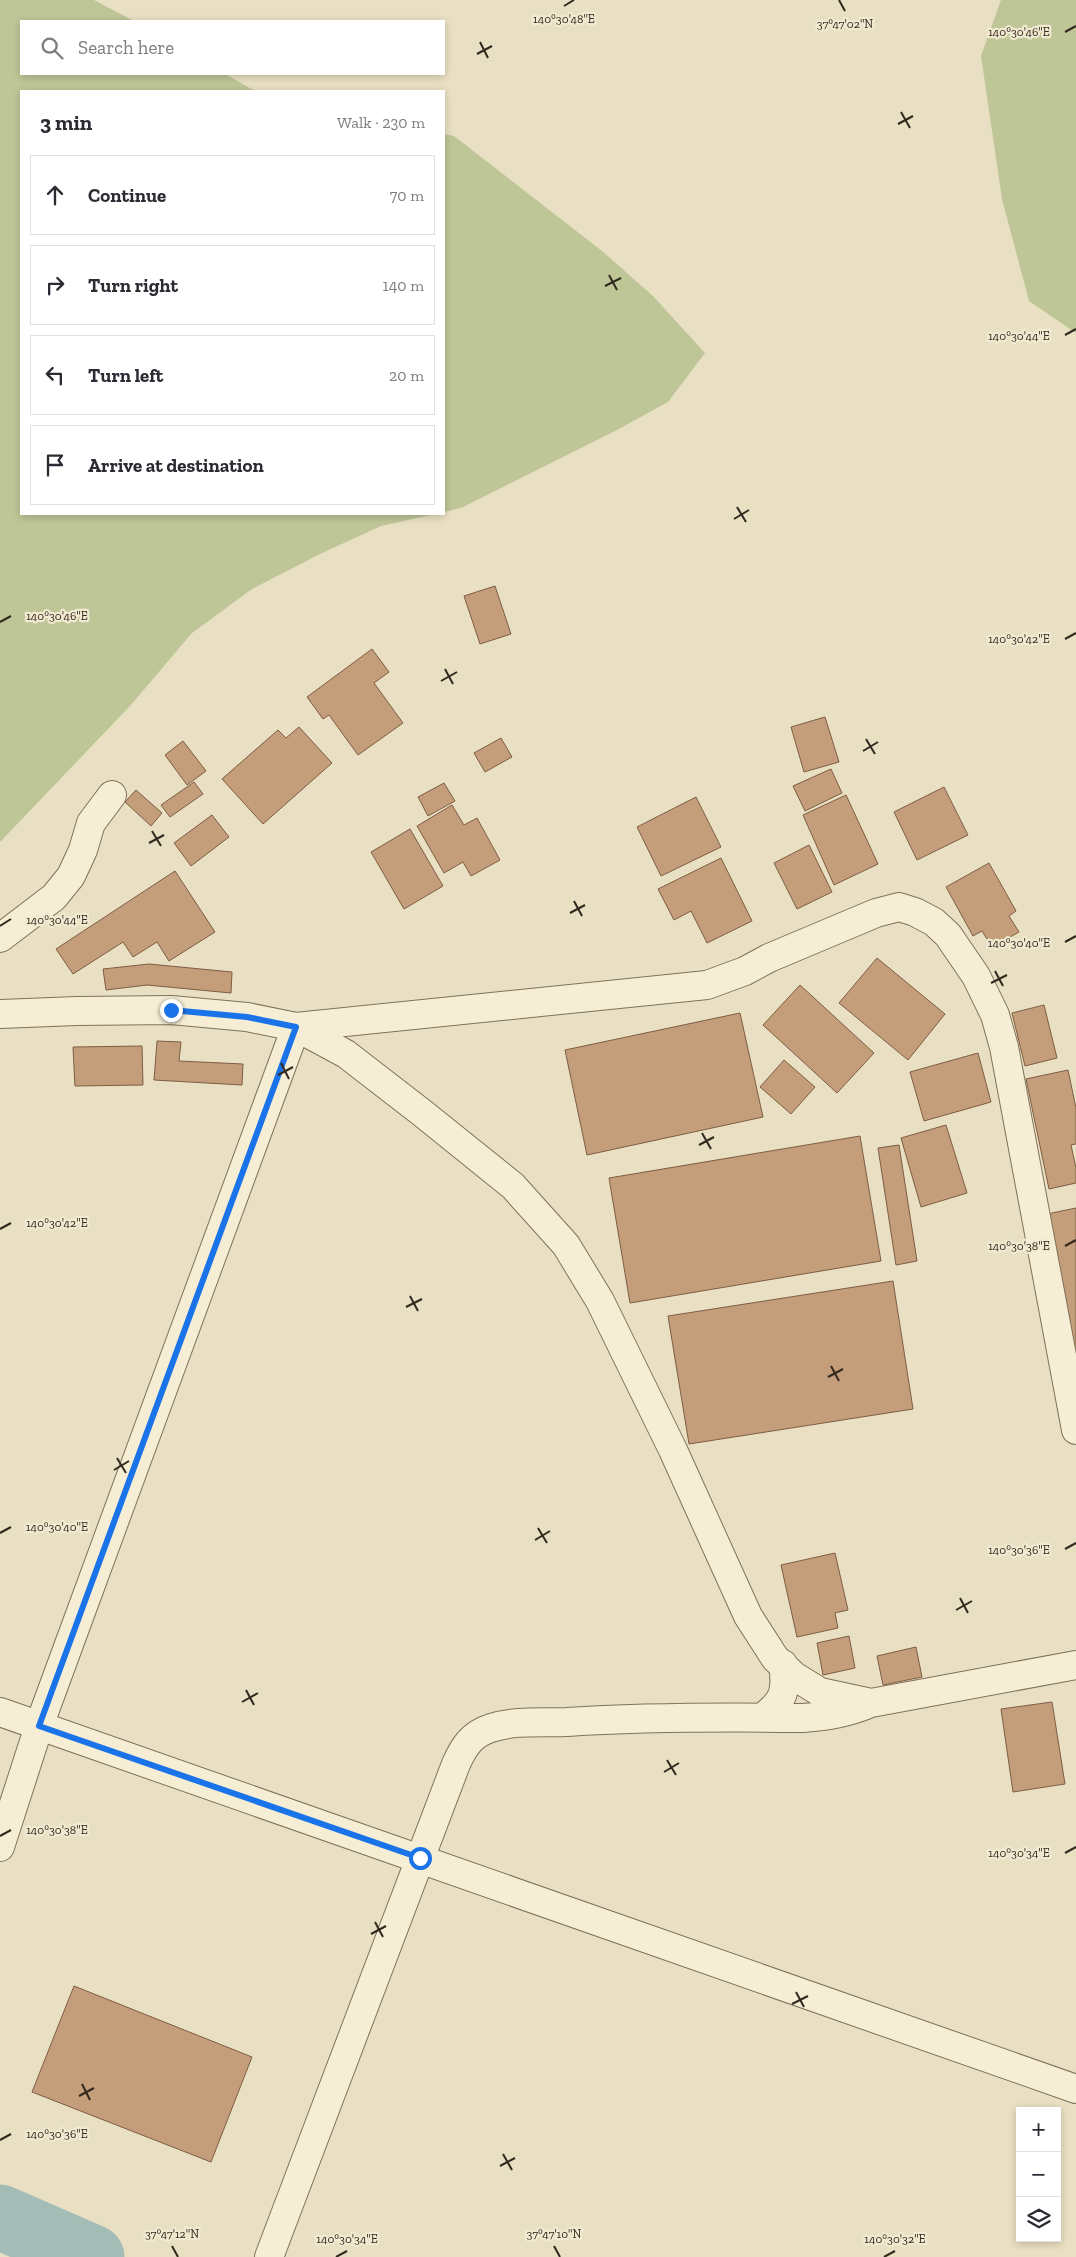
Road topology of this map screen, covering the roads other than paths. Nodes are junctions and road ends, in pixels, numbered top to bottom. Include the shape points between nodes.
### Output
1 (112, 795) dead end
2 (0, 938) edge
3 (0, 1014) edge
4 (296, 1027) junction
5 (1076, 1430) edge
6 (782, 1664) junction
7 (1076, 1665) edge
8 (871, 1703) junction
9 (0, 1712) edge
10 (763, 1717) junction
11 (39, 1726) junction
12 (0, 1847) edge
13 (420, 1858) junction
14 (1076, 2089) edge
15 (270, 2257) edge

1 - 2 street via 91,823 84,850 71,876 54,897
3 - 4 street via 171,1010 247,1017
4 - 5 street via 707,985 745,972 769,958 876,913 899,907 915,912 948,934 976,976 995,1015 1004,1047
4 - 6 street via 346,1054 513,1186 566,1245 600,1301 669,1441 748,1616
4 - 11 street
6 - 8 street via 794,1676 820,1692
6 - 10 street via 786,1682 781,1701
7 - 8 street
8 - 10 street via 833,1715
9 - 11 street
10 - 13 street via 512,1723 491,1728 473,1736 464,1746
11 - 12 street
11 - 13 street
13 - 14 street
13 - 15 street

